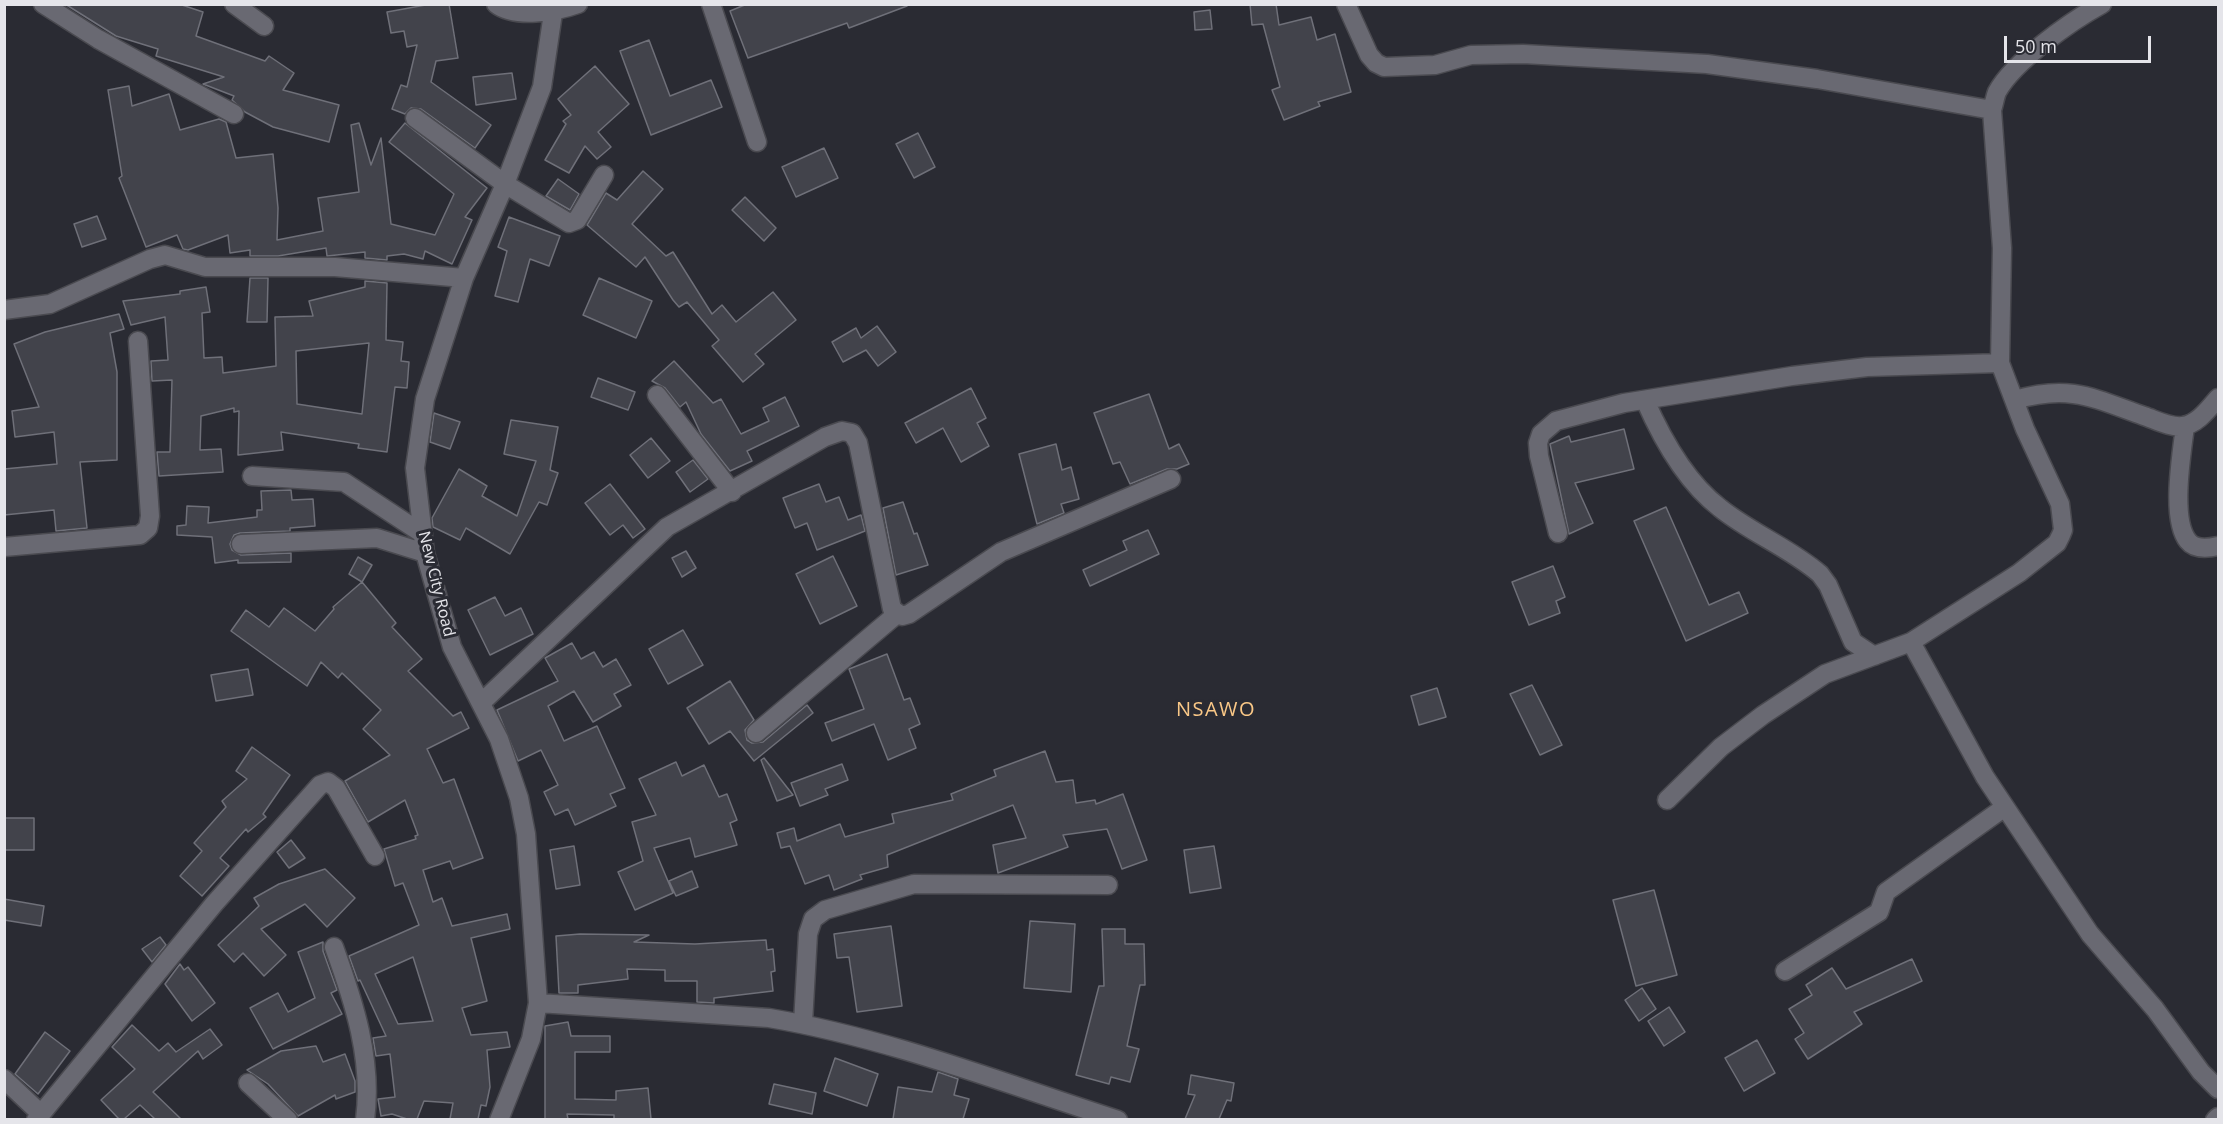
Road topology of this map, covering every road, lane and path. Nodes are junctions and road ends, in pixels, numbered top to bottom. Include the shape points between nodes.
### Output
1 (43, 4) edge
2 (234, 4) edge
3 (496, 4) edge
4 (578, 4) edge
5 (711, 4) edge
6 (1346, 4) edge
7 (2102, 4) edge
8 (552, 13) junction
9 (264, 26) dead end
10 (1992, 110) junction
11 (234, 114) dead end
12 (415, 118) dead end
13 (757, 142) dead end
14 (604, 175) dead end
15 (505, 184) junction
16 (464, 278) junction
17 (4, 310) edge
18 (138, 341) dead end
19 (2000, 363) junction
20 (657, 395) dead end
21 (2218, 398) edge
22 (1645, 400) junction
23 (2015, 400) junction
24 (2186, 426) junction
25 (252, 476) dead end
26 (1171, 479) dead end
27 (732, 492) junction
28 (1558, 533) dead end
29 (423, 534) junction
30 (241, 544) dead end
31 (2218, 546) edge
32 (4, 547) edge
33 (425, 554) junction
34 (897, 614) junction
35 (1911, 642) junction
36 (1874, 656) junction
37 (480, 703) junction
38 (756, 733) dead end
39 (1667, 801) dead end
40 (2005, 807) junction
41 (375, 856) dead end
42 (1108, 885) dead end
43 (334, 947) dead end
44 (1785, 971) dead end
45 (538, 1003) junction
46 (803, 1023) junction
47 (4, 1080) edge
48 (248, 1083) dead end
49 (2218, 1089) edge
50 (39, 1117) edge
51 (288, 1119) edge
52 (365, 1119) edge
53 (499, 1119) edge
54 (1118, 1119) edge

1 - 11 street
2 - 9 street
3 - 8 street via 512,11
4 - 8 street
5 - 13 street
6 - 10 street via 1369,55 1384,67 1436,65 1471,55 1523,54 1707,64
7 - 10 street via 2010,73 1996,93
8 - 15 street, New City Road via 542,87
10 - 19 street via 2002,248
12 - 15 street
14 - 15 street via 577,220 569,223
15 - 16 street, New City Road
16 - 17 street via 335,267 205,267 165,255 50,304
16 - 29 street, New City Road via 425,399 415,468
18 - 32 street via 148,528 140,535
19 - 22 street via 1867,367
19 - 23 street
20 - 27 street
21 - 24 street
22 - 28 street via 1567,417 1541,434 1539,456
22 - 36 street via 1675,456 1711,500 1820,574 1853,642
23 - 24 street via 2043,392 2064,392 2094,398 2167,424
23 - 35 street via 2060,504 2061,536 2019,573
24 - 31 street via 2178,490 2182,528 2193,545
25 - 29 street via 344,482
26 - 34 street via 1016,544 909,614
27 - 34 street via 825,437 842,431 852,433 858,443 892,609
27 - 37 street via 667,527
29 - 33 street, New City Road
30 - 33 street via 376,538
33 - 37 street, New City Road via 452,647
34 - 38 street
35 - 36 street
35 - 40 street
36 - 39 street via 1825,674 1763,715 1721,747
37 - 45 street, New City Road via 500,739 526,834
40 - 44 street via 1886,892 1879,912
40 - 49 street via 2090,934 2155,1009 2200,1072
41 - 50 street via 336,788 328,782 320,785 214,904
42 - 46 street via 914,884 825,910 813,919 808,934
43 - 52 street via 354,1002 369,1086
45 - 46 street
45 - 53 street, New City Road via 531,1039
46 - 54 street
47 - 50 street
48 - 51 street

